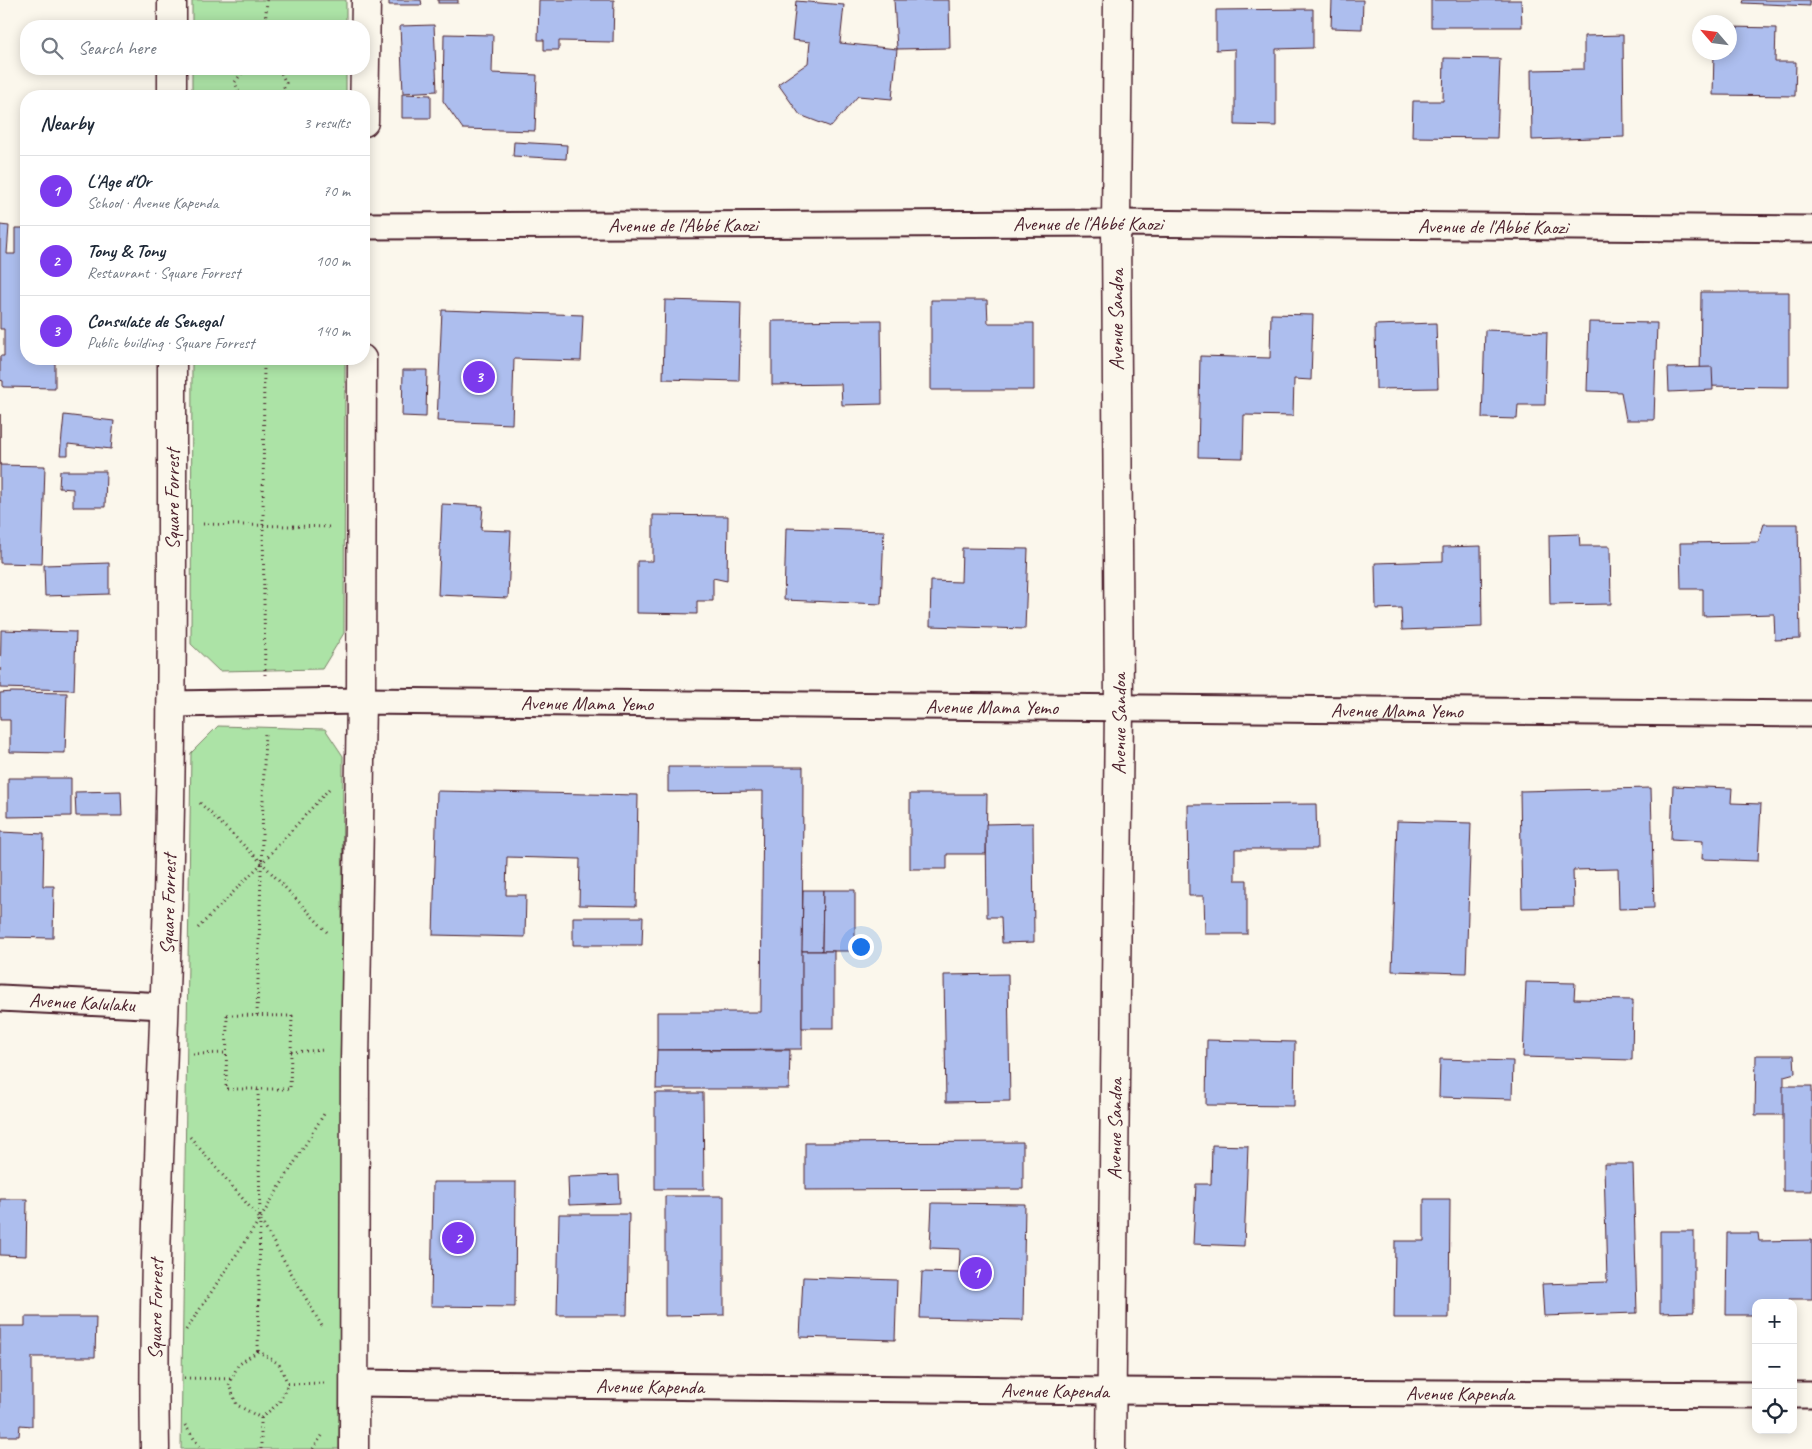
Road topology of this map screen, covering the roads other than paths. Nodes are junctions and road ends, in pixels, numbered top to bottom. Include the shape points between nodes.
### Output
1 (172, 0) edge
2 (366, 0) edge
3 (1118, 0) edge
4 (172, 20) edge
5 (366, 20) edge
6 (172, 75) edge
7 (365, 75) edge
8 (172, 90) edge
9 (365, 90) edge
10 (1116, 223) junction
11 (370, 226) edge
12 (1812, 229) edge
13 (172, 365) edge
14 (362, 365) edge
15 (361, 701) junction
16 (172, 704) junction
17 (1119, 708) junction
18 (1812, 714) edge
19 (0, 998) edge
20 (165, 1006) junction
21 (354, 1383) junction
22 (1112, 1391) junction
23 (1752, 1395) edge
24 (1797, 1395) edge
25 (1812, 1395) edge
26 (155, 1449) edge
27 (354, 1449) edge
28 (1111, 1449) edge

1 - 4 street
2 - 5 street
3 - 10 street, Avenue Sandoa
6 - 8 street
7 - 9 street
10 - 11 street, Avenue de l'Abbé Kaozi
10 - 12 street, Avenue de l'Abbé Kaozi
10 - 17 street, Avenue Sandoa
13 - 16 street, Square Forrest
14 - 15 street
15 - 16 street, Avenue Mama Yemo
15 - 17 street, Avenue Mama Yemo
15 - 21 street
16 - 20 street, Square Forrest
17 - 18 street, Avenue Mama Yemo
17 - 22 street, Avenue Sandoa
19 - 20 street, Avenue Kalulaku
20 - 26 street, Square Forrest via 154,1378
21 - 22 street, Avenue Kapenda
21 - 27 street
22 - 23 street, Avenue Kapenda
22 - 28 street, Avenue Sandoa
24 - 25 street

